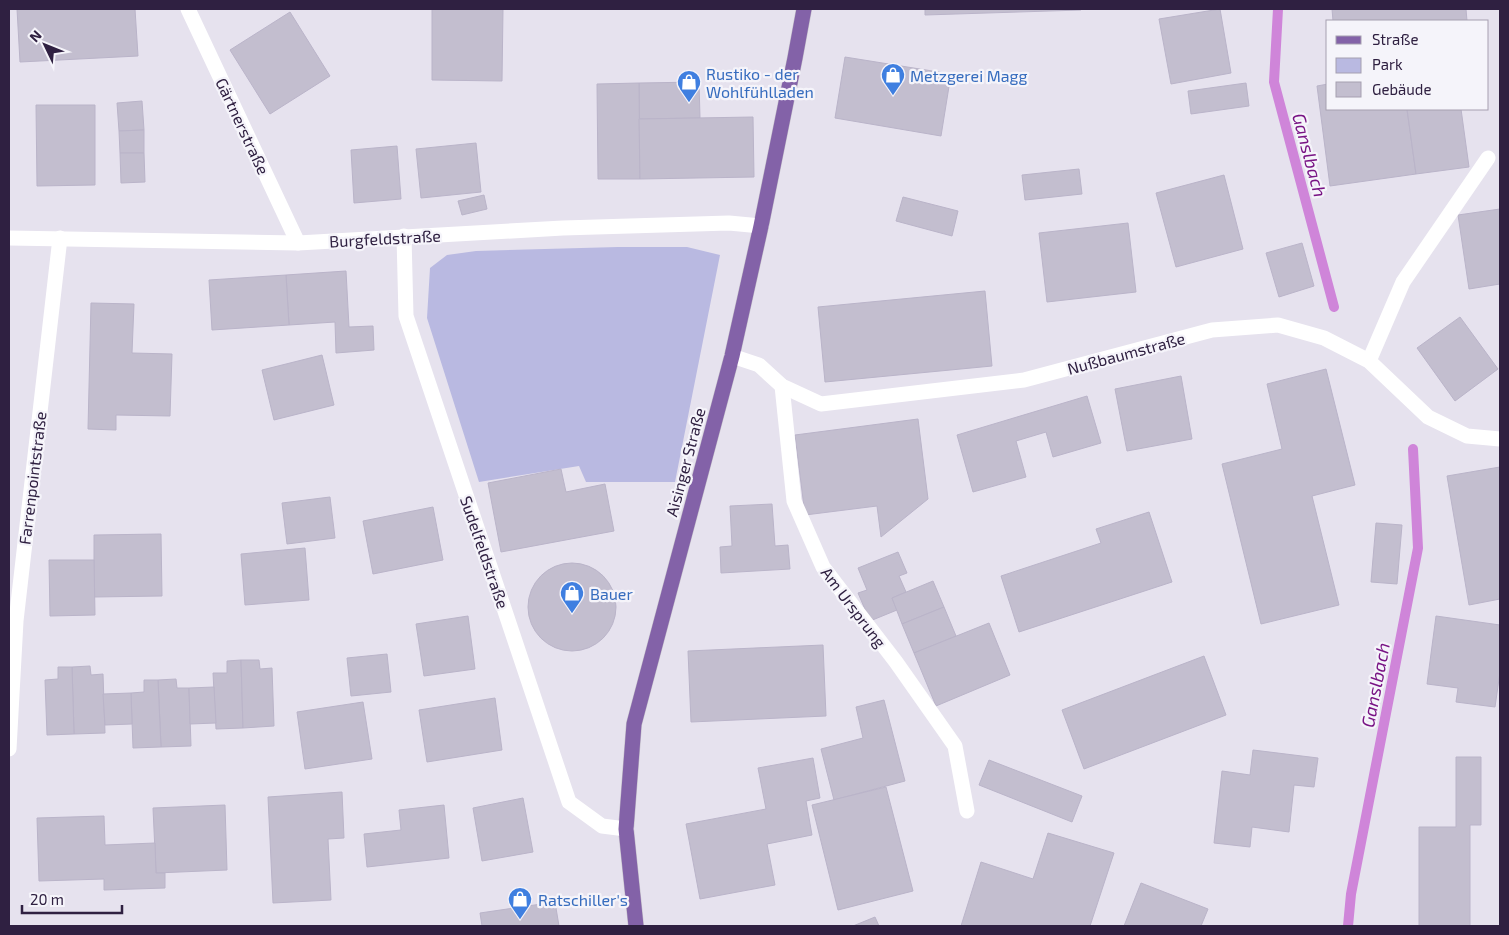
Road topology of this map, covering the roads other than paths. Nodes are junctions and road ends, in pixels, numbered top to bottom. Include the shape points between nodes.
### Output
1 (188, 9) edge
2 (804, 9) edge
3 (1488, 158) dead end
4 (761, 226) junction
5 (404, 236) junction
6 (9, 238) edge
7 (60, 238) junction
8 (298, 243) junction
9 (732, 356) junction
10 (1369, 361) junction
11 (782, 386) junction
12 (1500, 439) edge
13 (12, 621) edge
14 (9, 749) edge
15 (967, 812) dead end
16 (626, 830) junction
17 (636, 926) edge

1 - 8 street, Gärtnerstraße
2 - 4 main road, Aisinger Straße
3 - 10 street via 1403,282
4 - 5 street, Burgfeldstraße via 729,223
4 - 9 main road, Aisinger Straße
5 - 8 street, Burgfeldstraße
5 - 16 street, Sudelfeldstraße via 406,316 569,802 602,826
6 - 7 street, Burgfeldstraße
7 - 8 street, Burgfeldstraße
7 - 13 street, Farrenpointstraße
9 - 11 street, Nußbaumstraße via 759,366
9 - 16 main road, Aisinger Straße via 634,724
10 - 11 street, Nußbaumstraße via 1324,338 1278,325 1212,330 1024,380 821,404
10 - 12 street, Nußbaumstraße via 1428,417 1467,436
11 - 15 street, Am Ursprung via 794,501 823,567 955,746
13 - 14 street, Farrenpointstraße
16 - 17 main road, Aisinger Straße

